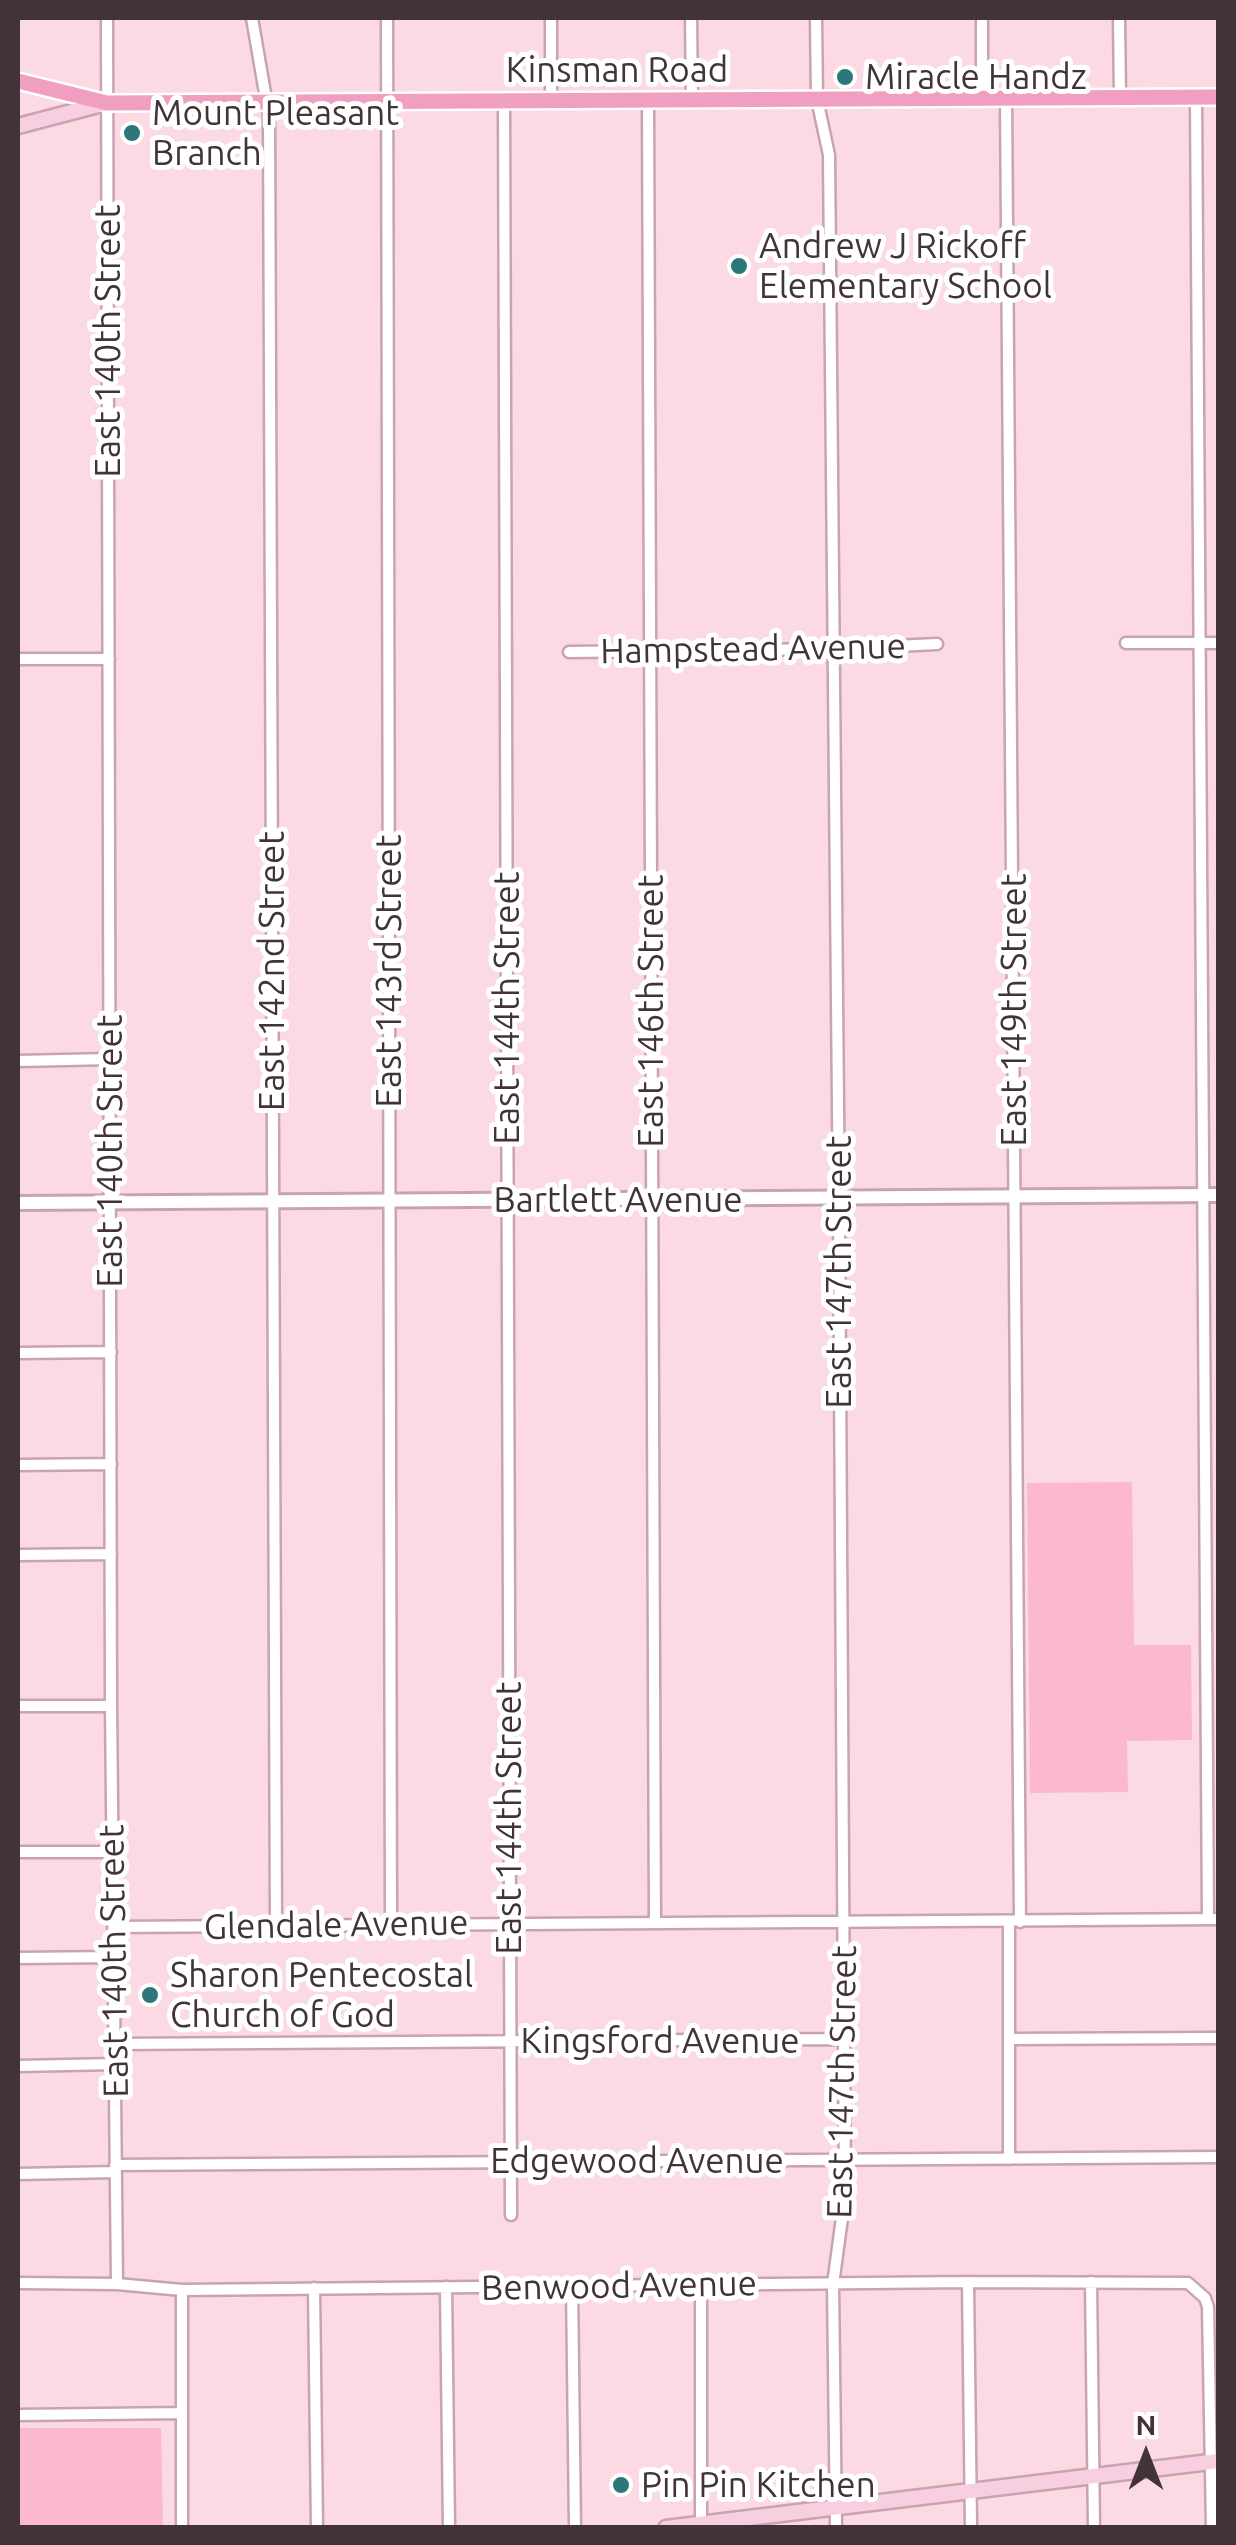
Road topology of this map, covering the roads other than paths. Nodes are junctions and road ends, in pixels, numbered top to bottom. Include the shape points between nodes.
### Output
1 (107, 18) edge
2 (252, 18) edge
3 (386, 18) edge
4 (552, 18) edge
5 (691, 18) edge
6 (816, 18) edge
7 (982, 18) edge
8 (1120, 18) edge
9 (18, 80) edge
10 (1218, 96) edge
11 (1120, 97) junction
12 (1196, 97) junction
13 (982, 98) junction
14 (1006, 98) junction
15 (816, 99) junction
16 (504, 100) junction
17 (551, 100) junction
18 (648, 100) junction
19 (692, 100) junction
20 (387, 101) junction
21 (107, 102) junction
22 (267, 102) junction
23 (18, 126) edge
24 (1126, 643) dead end
25 (1202, 643) junction
26 (1218, 643) edge
27 (937, 644) dead end
28 (833, 649) junction
29 (569, 652) dead end
30 (651, 652) junction
31 (18, 659) edge
32 (109, 659) junction
33 (110, 1059) junction
34 (18, 1061) edge
35 (1212, 1196) edge
36 (1014, 1197) junction
37 (838, 1198) junction
38 (652, 1200) junction
39 (273, 1201) junction
40 (508, 1201) junction
41 (110, 1202) junction
42 (389, 1202) junction
43 (18, 1203) edge
44 (110, 1352) junction
45 (18, 1353) edge
46 (111, 1464) junction
47 (18, 1465) edge
48 (110, 1554) junction
49 (18, 1555) edge
50 (18, 1706) edge
51 (110, 1706) junction
52 (18, 1852) edge
53 (114, 1852) junction
54 (1213, 1919) edge
55 (844, 1922) junction
56 (1014, 1922) junction
57 (509, 1923) junction
58 (655, 1923) junction
59 (392, 1925) junction
60 (276, 1926) junction
61 (114, 1927) junction
62 (114, 1956) junction
63 (18, 1958) edge
64 (1218, 2038) edge
65 (844, 2039) junction
66 (1008, 2039) junction
67 (510, 2042) junction
68 (116, 2044) junction
69 (116, 2064) junction
70 (18, 2066) edge
71 (1218, 2157) edge
72 (844, 2159) junction
73 (1009, 2159) junction
74 (510, 2162) junction
75 (116, 2168) junction
76 (18, 2174) edge
77 (511, 2215) dead end
78 (968, 2282) junction
79 (1091, 2282) junction
80 (18, 2283) edge
81 (117, 2284) junction
82 (572, 2284) junction
83 (701, 2284) junction
84 (833, 2284) junction
85 (446, 2287) junction
86 (314, 2288) junction
87 (182, 2290) junction
88 (182, 2413) junction
89 (18, 2414) edge
90 (1215, 2462) edge
91 (1094, 2477) junction
92 (970, 2492) junction
93 (836, 2509) junction
94 (701, 2526) edge
95 (182, 2528) edge
96 (316, 2528) edge
97 (448, 2528) edge
98 (575, 2528) edge
99 (666, 2528) edge
100 (836, 2528) edge
101 (971, 2528) edge
102 (1094, 2528) edge
103 (1212, 2528) edge

1 - 21 street, East 140th Street
2 - 22 street, East 142nd Street
3 - 20 street, East 143rd Street
4 - 17 street
5 - 19 street
6 - 15 street, East 147th Street
7 - 13 street
8 - 11 street
9 - 21 main road, Kinsman Road
10 - 12 main road, Kinsman Road
11 - 12 main road, Kinsman Road
11 - 14 main road, Kinsman Road
12 - 25 street
13 - 14 main road, Kinsman Road
13 - 15 main road, Kinsman Road
14 - 36 street, East 149th Street
15 - 19 main road, Kinsman Road
15 - 28 street, East 147th Street via 829,154
16 - 17 main road, Kinsman Road
16 - 20 main road, Kinsman Road
16 - 40 street, East 144th Street
17 - 18 main road, Kinsman Road
18 - 19 main road, Kinsman Road
18 - 30 street, East 146th Street
20 - 22 main road, Kinsman Road
20 - 42 street, East 143rd Street
21 - 22 main road, Kinsman Road
21 - 23 main road
21 - 32 street, East 140th Street
22 - 39 street, East 142nd Street
24 - 25 street
25 - 26 street
25 - 35 street
27 - 28 street, Hampstead Avenue
28 - 30 street, Hampstead Avenue
28 - 37 street, East 147th Street
29 - 30 street, Hampstead Avenue
30 - 38 street, East 146th Street
31 - 32 street
32 - 33 street, East 140th Street
33 - 34 street
33 - 41 street, East 140th Street
35 - 36 street, Bartlett Avenue
35 - 54 street
36 - 37 street, Bartlett Avenue
36 - 56 street, East 149th Street
37 - 38 street, Bartlett Avenue
37 - 55 street, East 147th Street
38 - 40 street, Bartlett Avenue
38 - 58 street, East 146th Street
39 - 41 street, Bartlett Avenue
39 - 42 street, Bartlett Avenue
39 - 60 street, East 142nd Street
40 - 42 street, Bartlett Avenue
40 - 57 street, East 144th Street
41 - 43 street, Bartlett Avenue
41 - 44 street, East 140th Street
42 - 59 street, East 143rd Street
44 - 45 street
44 - 46 street, East 140th Street
46 - 47 street
46 - 48 street, East 140th Street
48 - 49 street
48 - 51 street, East 140th Street
50 - 51 street
51 - 53 street, East 140th Street
52 - 53 street
53 - 61 street, East 140th Street
54 - 56 street, Glendale Avenue
55 - 56 street, Glendale Avenue
55 - 58 street, Glendale Avenue
55 - 65 street, East 147th Street
56 - 66 street, East 149th Street
57 - 58 street, Glendale Avenue
57 - 59 street, Glendale Avenue
57 - 67 street, East 144th Street
59 - 60 street, Glendale Avenue
60 - 61 street, Glendale Avenue
61 - 62 street, East 140th Street
62 - 63 street
62 - 68 street, East 140th Street
64 - 66 street
65 - 67 street, Kingsford Avenue
65 - 72 street, East 147th Street
66 - 73 street, East 149th Street
67 - 68 street, Kingsford Avenue
67 - 74 street, East 144th Street
68 - 69 street, East 140th Street
69 - 70 street
69 - 75 street, East 140th Street
71 - 73 street, Edgewood Avenue
72 - 73 street, Edgewood Avenue
72 - 74 street, Edgewood Avenue
72 - 84 street, East 147th Street
74 - 75 street, Edgewood Avenue
74 - 77 street, East 144th Street
75 - 76 street, Edgewood Avenue
75 - 81 street, East 140th Street
78 - 79 street, Benwood Avenue
78 - 84 street, Benwood Avenue
78 - 92 street
79 - 90 street, Benwood Avenue via 1188,2283 1205,2298
79 - 91 street
80 - 81 street, Benwood Avenue
81 - 87 street, Benwood Avenue
82 - 83 street, Benwood Avenue
82 - 85 street, Benwood Avenue
82 - 98 street
83 - 84 street, Benwood Avenue
83 - 94 street
84 - 93 street, East 147th Street
85 - 86 street, Benwood Avenue
85 - 97 street
86 - 87 street, Benwood Avenue
86 - 96 street
87 - 88 street
88 - 89 street
88 - 95 street
90 - 91 main road
90 - 103 street
91 - 92 main road
91 - 102 street
92 - 93 main road
92 - 101 street
93 - 94 main road
93 - 100 street, East 147th Street
94 - 99 main road

